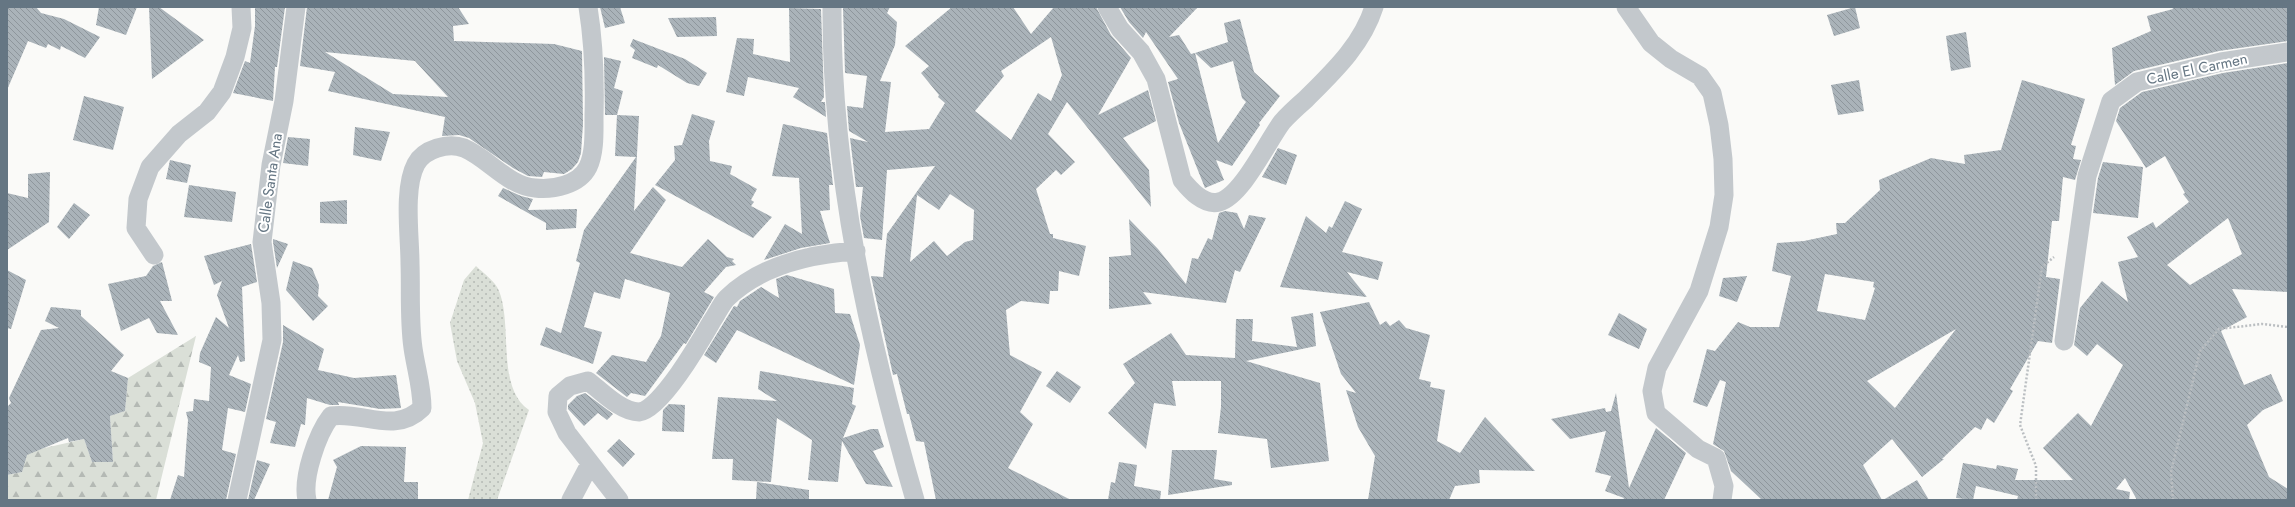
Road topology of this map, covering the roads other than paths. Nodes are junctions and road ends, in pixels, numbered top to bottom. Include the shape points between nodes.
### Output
1 (240, 7) edge
2 (296, 7) edge
3 (588, 7) edge
4 (832, 7) edge
5 (1107, 7) edge
6 (1374, 7) edge
7 (1626, 7) edge
8 (2288, 52) edge
9 (856, 251) junction
10 (154, 255) dead end
11 (2064, 341) dead end
12 (590, 464) junction
13 (237, 500) edge
14 (307, 500) edge
15 (571, 500) edge
16 (618, 500) edge
17 (915, 500) edge
18 (1722, 500) edge

1 - 10 street via 242,28 222,92 207,112 179,134 150,167 138,199 136,228
2 - 13 street, Calle Santa Ana via 284,101 271,165 262,242 271,303 272,340
3 - 14 street via 596,70 594,140 588,168 572,184 534,188 518,183 463,148 441,147 428,151 416,163 411,179 409,204 410,299 413,348 422,391 422,408 413,417 392,422 344,414 331,416 323,426 316,444 305,491
4 - 9 street via 838,118 847,202
5 - 6 street via 1120,29 1141,52 1156,79 1182,180 1191,192 1204,200 1218,203 1242,183 1283,121 1341,64 1359,39
7 - 18 street via 1651,43 1671,59 1700,76 1712,93 1719,125 1724,195 1719,227 1699,291 1657,368 1652,391 1656,413 1692,444 1716,458 1724,486
8 - 11 street, Calle El Carmen via 2221,62 2137,82 2111,101 2087,176
9 - 12 street via 802,259 774,268 750,280 726,298 668,389 652,406 640,412 625,409 588,381 570,386 558,396 557,412 567,432
9 - 17 street via 879,369
12 - 15 street
12 - 16 street

